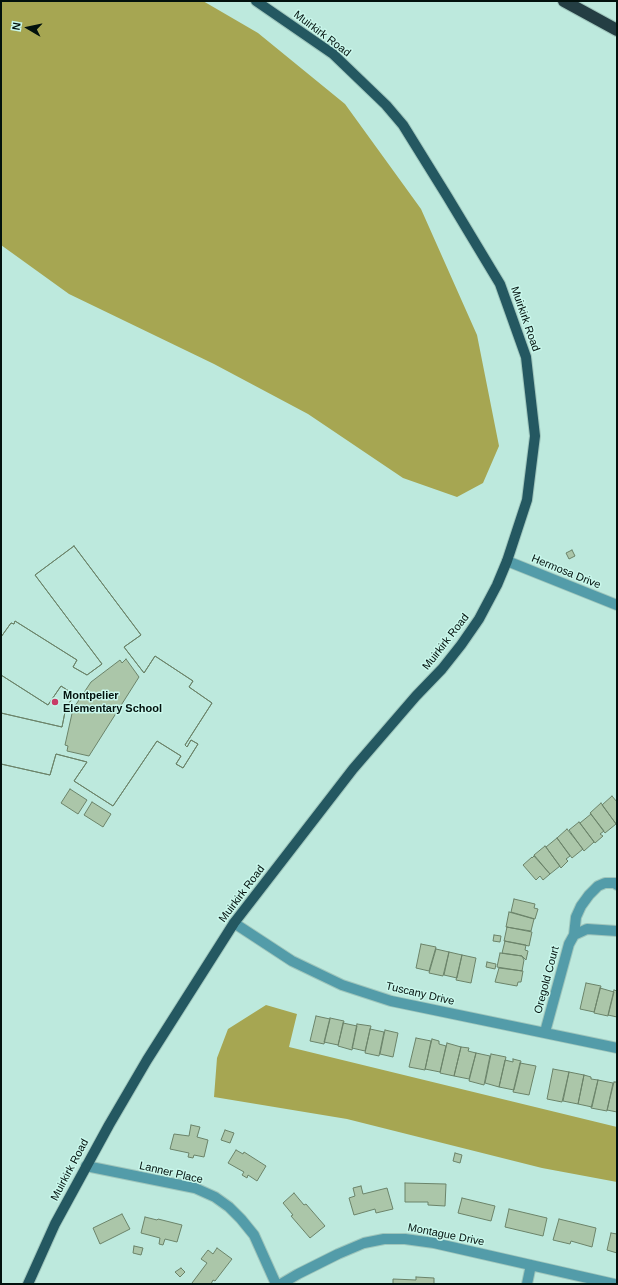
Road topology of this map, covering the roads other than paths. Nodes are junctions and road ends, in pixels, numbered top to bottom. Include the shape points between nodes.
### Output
1 (256, 1) edge
2 (564, 1) edge
3 (617, 30) edge
4 (507, 561) junction
5 (617, 605) edge
6 (617, 885) edge
7 (234, 923) junction
8 (617, 931) edge
9 (574, 934) junction
10 (545, 1032) junction
11 (617, 1048) edge
12 (86, 1166) junction
13 (531, 1265) junction
14 (28, 1284) edge
15 (276, 1284) edge
16 (281, 1284) edge
17 (527, 1284) edge
18 (614, 1284) edge

1 - 4 main road, Muirkirk Road via 333,54 386,105 407,132 500,284 526,357 535,436 527,500
2 - 3 highway
4 - 5 street, Hermosa Drive
4 - 7 main road, Muirkirk Road via 490,600 461,645 353,769
6 - 9 street, Oregold Court via 605,883 589,895 576,917
7 - 10 street, Tuscany Drive via 292,961 342,985 391,1001
7 - 12 main road, Muirkirk Road via 147,1060
8 - 9 street via 587,929
9 - 10 street, Oregold Court
10 - 11 street, Tuscany Drive
12 - 14 main road, Muirkirk Road via 55,1224
12 - 15 street, Lanner Place via 194,1188 215,1197 229,1207 254,1235
13 - 16 street, Montague Drive via 434,1243 405,1238 384,1239 364,1243 338,1254
13 - 17 street
13 - 18 street, Montague Drive

